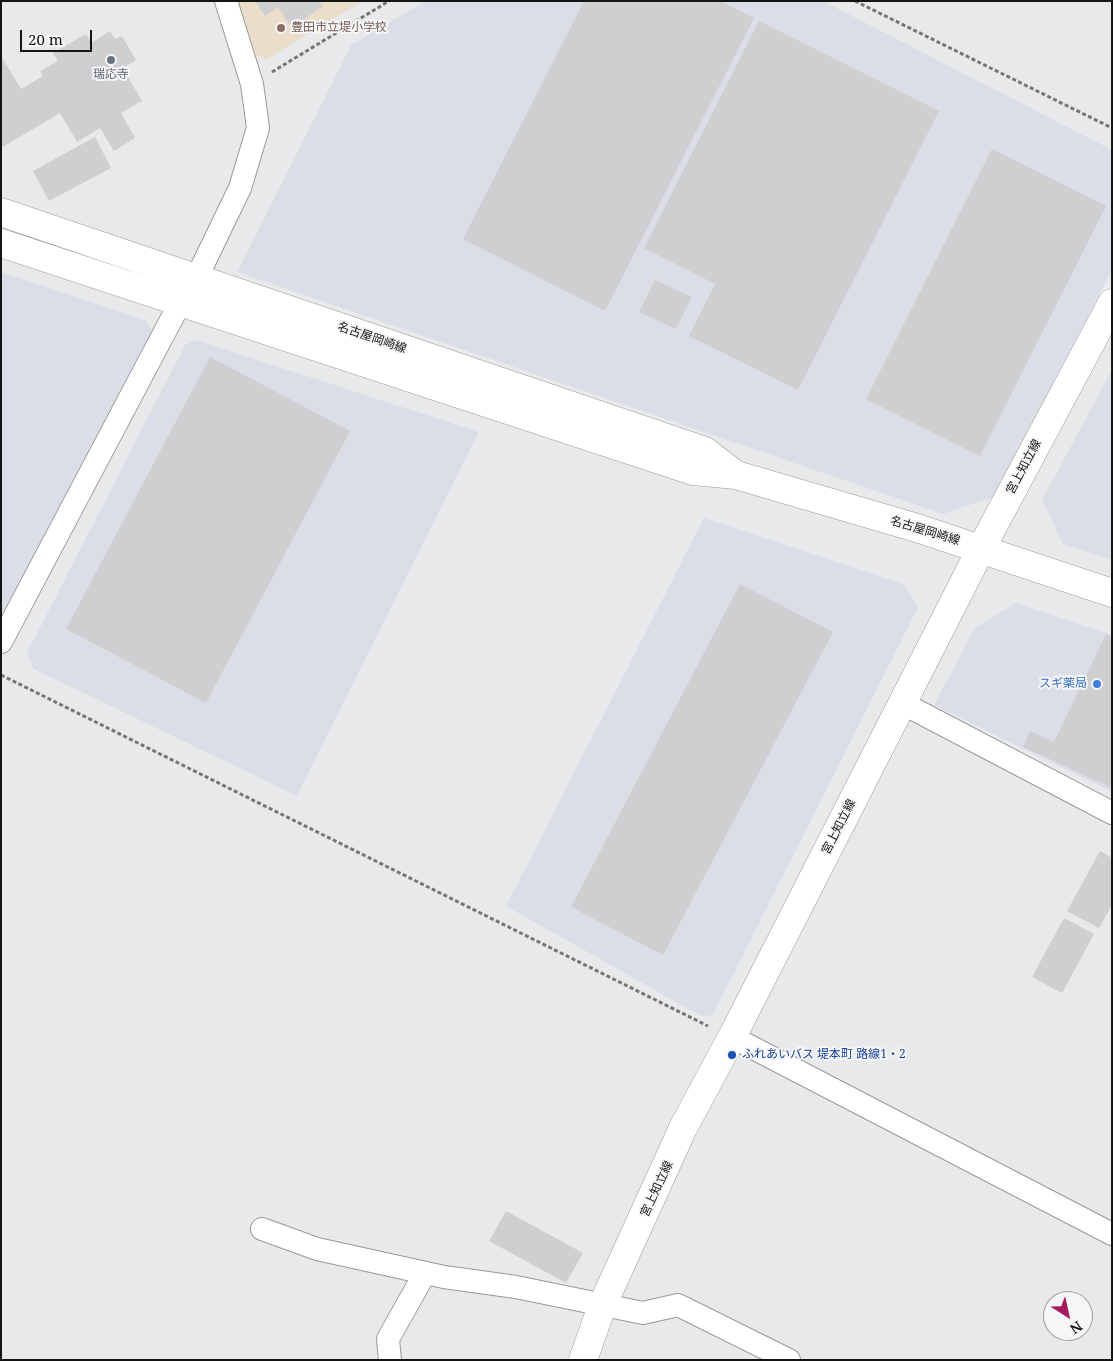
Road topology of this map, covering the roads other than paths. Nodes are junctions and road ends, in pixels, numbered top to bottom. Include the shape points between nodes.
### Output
1 (226, 1) edge
2 (1, 212) edge
3 (1, 243) edge
4 (196, 278) junction
5 (180, 303) junction
6 (1112, 303) edge
7 (736, 476) junction
8 (981, 549) junction
9 (1112, 593) edge
10 (1, 642) edge
11 (902, 703) junction
12 (1112, 813) edge
13 (732, 1037) junction
14 (262, 1229) dead end
15 (1112, 1234) edge
16 (425, 1273) junction
17 (602, 1306) junction
18 (390, 1360) edge
19 (583, 1360) edge
20 (790, 1360) edge

1 - 4 street via 252,84 258,128 240,188
2 - 4 main road, 名古屋岡崎線
3 - 5 main road, 名古屋岡崎線
4 - 5 street
4 - 7 main road, 名古屋岡崎線 via 705,451
5 - 7 main road, 名古屋岡崎線 via 693,471
5 - 10 street
6 - 8 main road, 宮上知立線
7 - 8 main road, 名古屋岡崎線
8 - 9 main road, 名古屋岡崎線
8 - 11 main road, 宮上知立線
11 - 12 street
11 - 13 main road, 宮上知立線
13 - 15 street
13 - 17 main road, 宮上知立線 via 683,1128
14 - 16 street via 317,1248
16 - 17 street via 516,1287
16 - 18 street via 388,1339
17 - 19 main road, 宮上知立線
17 - 20 street via 643,1314 678,1305

